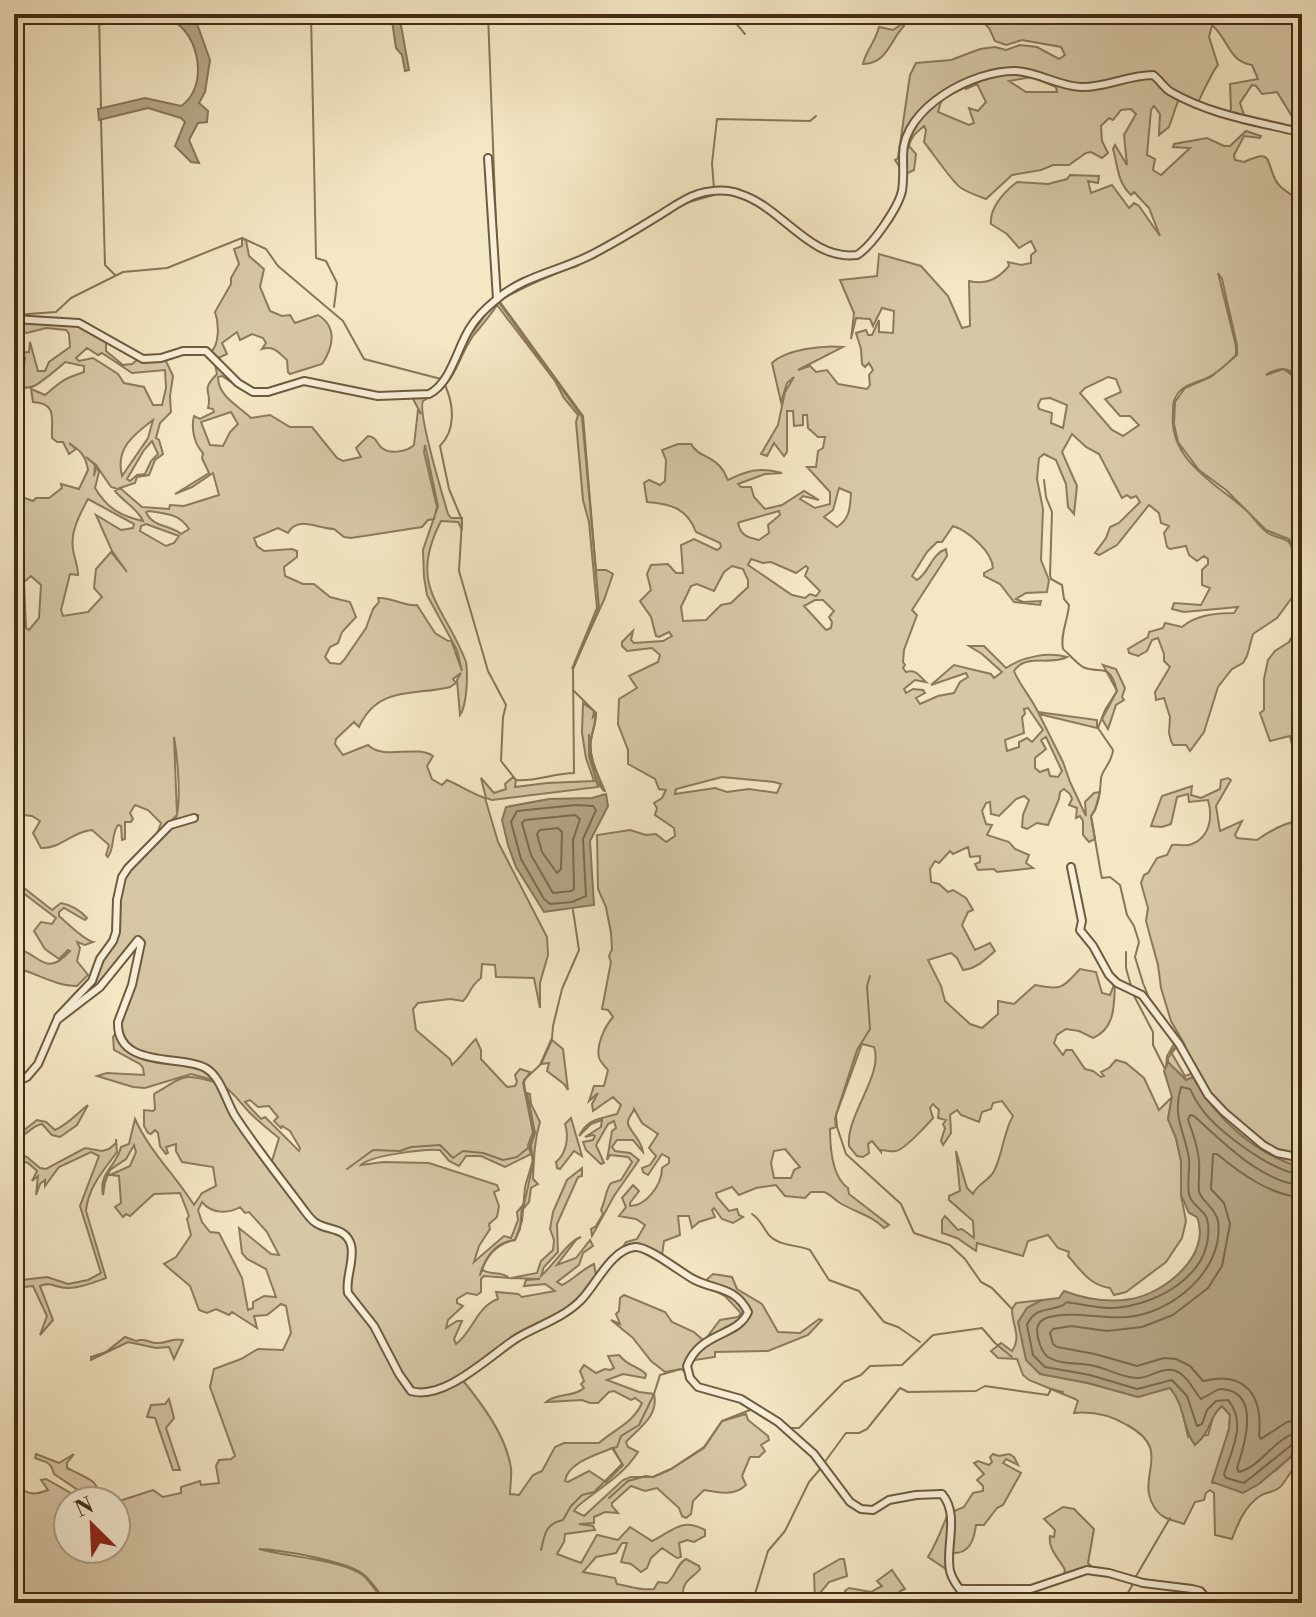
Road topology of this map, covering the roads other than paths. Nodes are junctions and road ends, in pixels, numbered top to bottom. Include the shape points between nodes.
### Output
1 (1302, 137) edge
2 (488, 158) dead end
3 (497, 299) junction
4 (14, 319) edge
5 (194, 818) dead end
6 (1071, 867) dead end
7 (57, 1020) junction
8 (14, 1083) edge
9 (1302, 1158) edge
10 (958, 1587) junction
11 (971, 1603) edge
12 (1211, 1603) edge

1 - 3 street via 1198,105 1168,91 1153,75 1081,87 1029,73 993,73 922,110 904,148 899,199 857,255 831,253 746,196 713,191 681,201 592,254 531,278
2 - 3 street
3 - 4 street via 470,328 441,385 421,396 361,394 304,381 253,392 206,351 143,359 79,323
5 - 7 street via 170,825 125,872 113,941 92,981
6 - 9 street via 1080,930 1109,975 1142,995 1208,1095 1239,1127 1277,1153
7 - 8 street via 38,1064
7 - 10 street via 100,987 138,940 141,943 118,1022 121,1038 144,1055 211,1071 233,1113 314,1222 336,1229 351,1245 348,1293 374,1326 411,1391 430,1391 462,1378 575,1305 630,1248 644,1248 704,1284 737,1295 746,1317 698,1348 687,1366 693,1382 705,1391 741,1399 778,1422 824,1464 850,1502 861,1509 942,1494 952,1536 950,1572
10 - 11 street
10 - 12 street via 1031,1589 1087,1570 1200,1591

